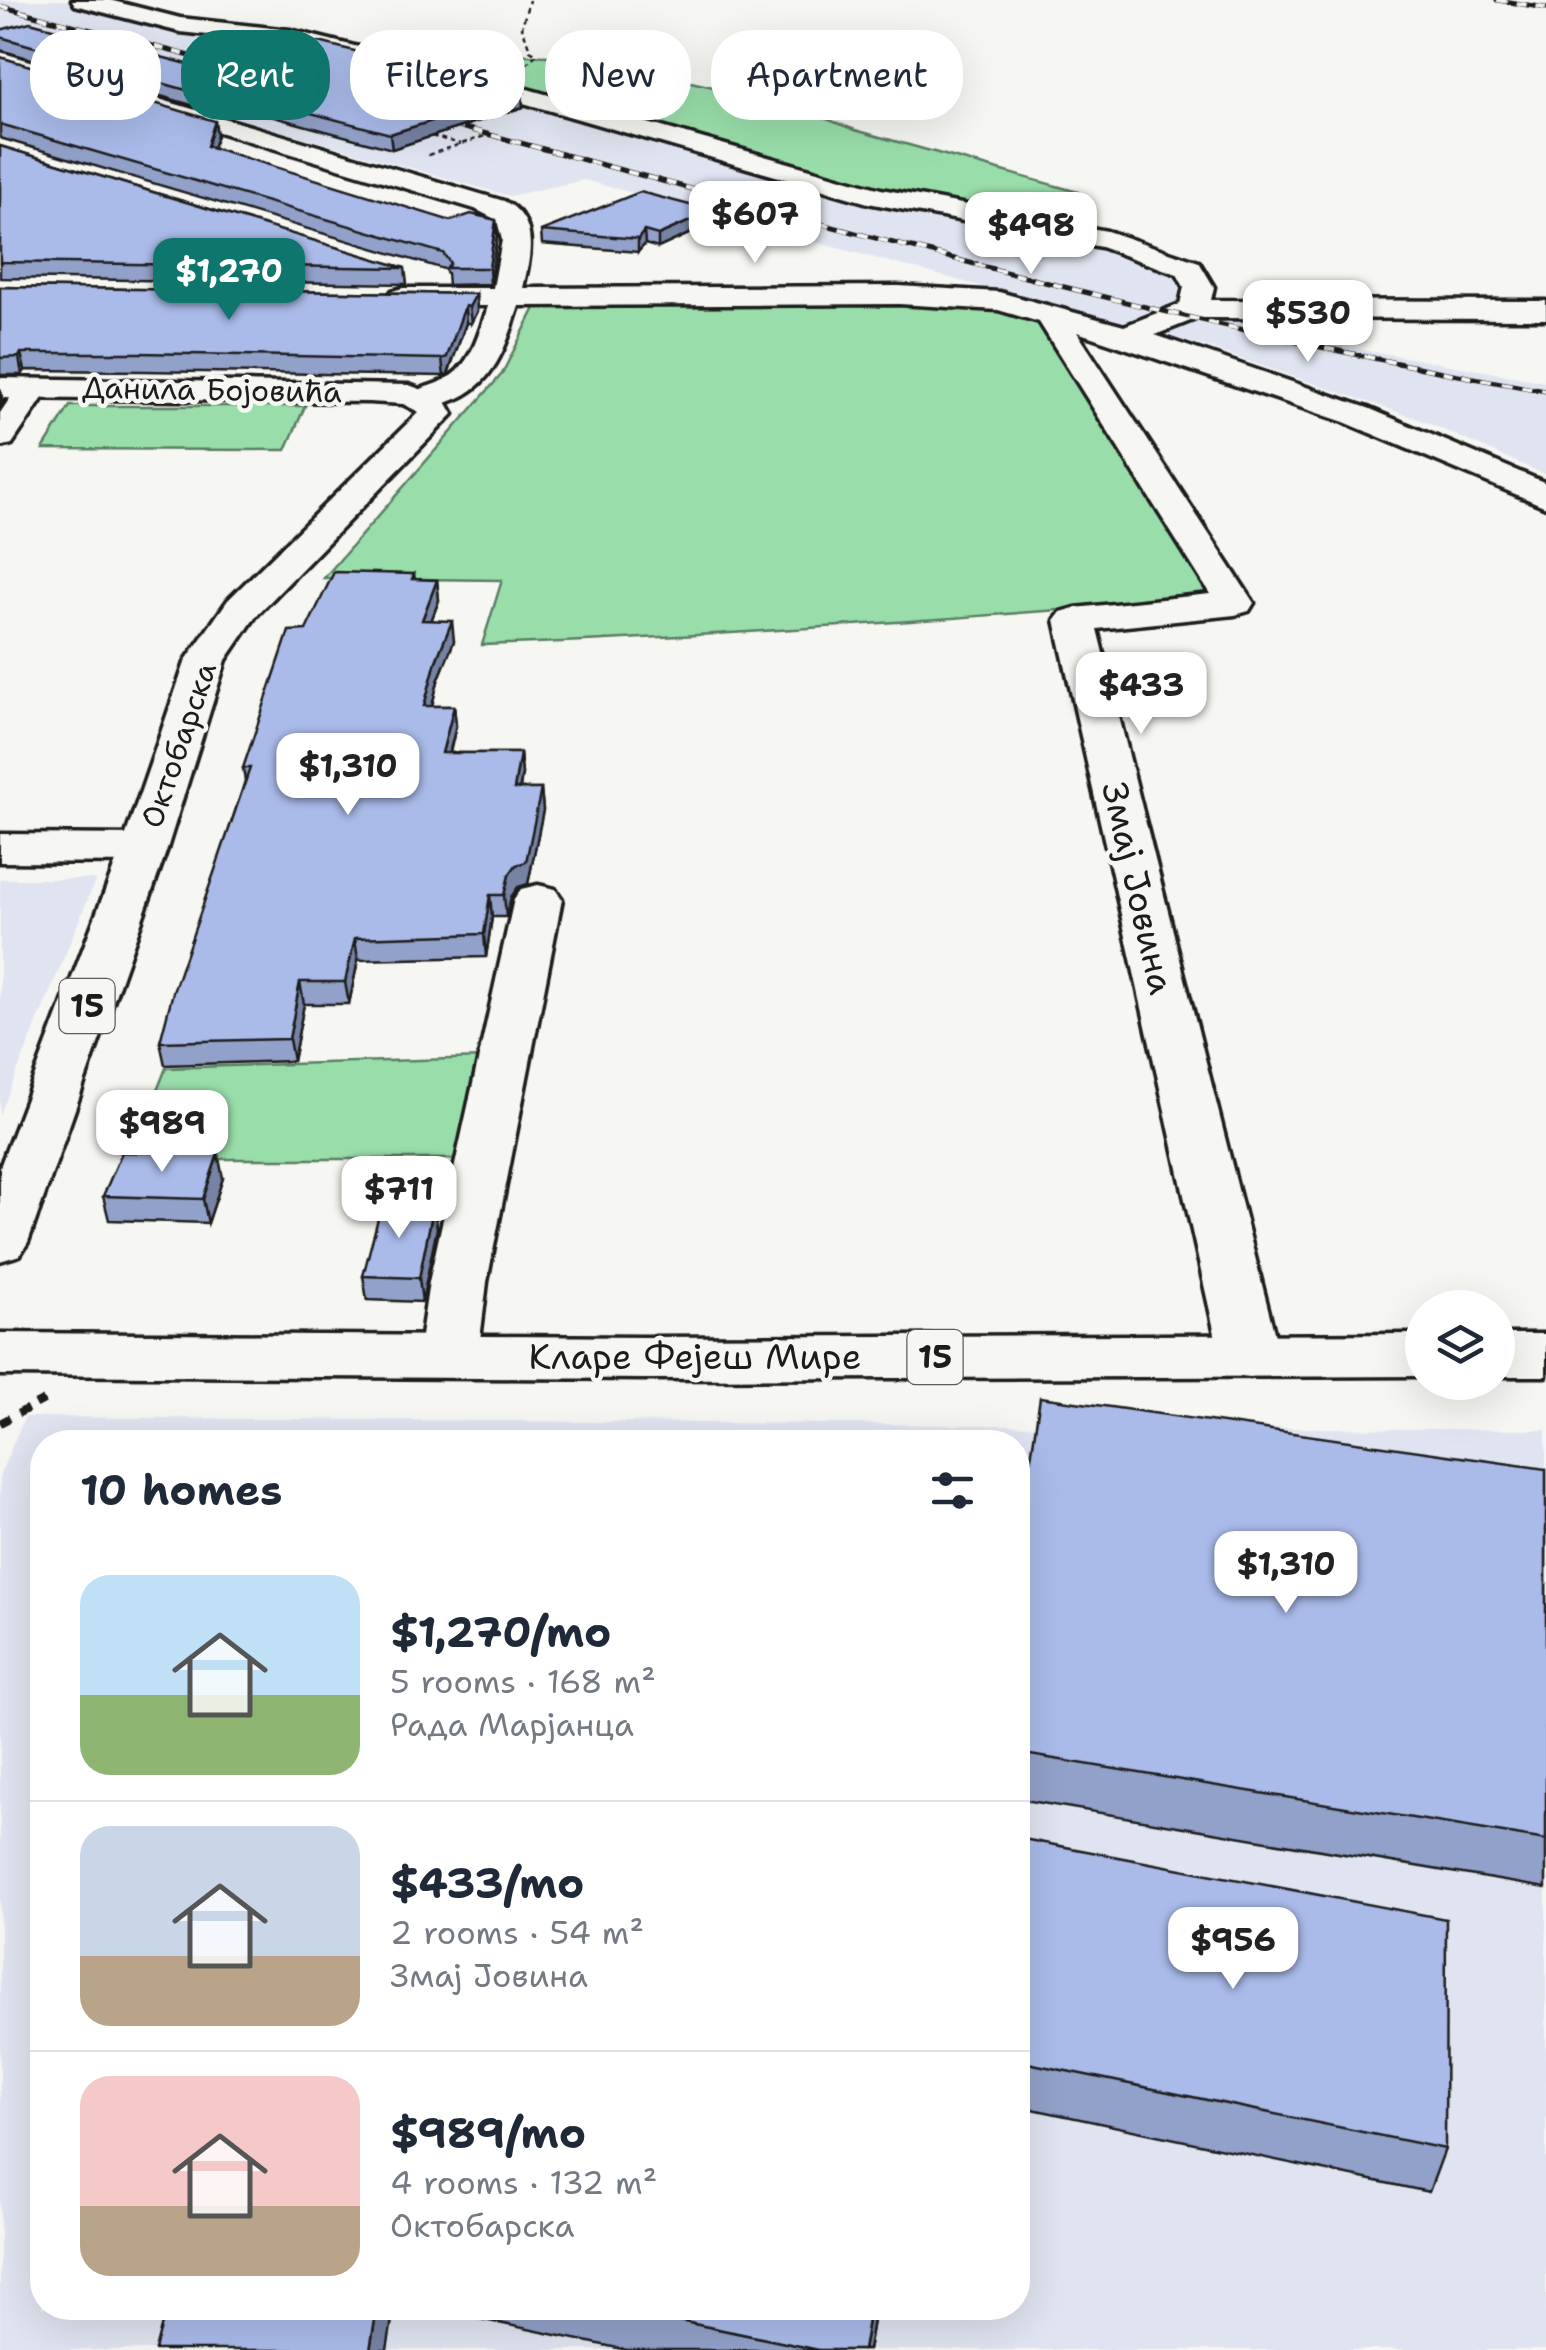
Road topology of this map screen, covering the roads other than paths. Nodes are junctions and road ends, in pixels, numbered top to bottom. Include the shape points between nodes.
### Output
1 (83, 0) edge
2 (2, 62) edge
3 (402, 270) edge
4 (366, 296) edge
5 (495, 298) junction
6 (1194, 309) junction
7 (1546, 310) edge
8 (1050, 312) junction
9 (1126, 336) junction
10 (17, 388) edge
11 (423, 400) junction
12 (0, 437) edge
13 (1544, 497) edge
14 (0, 848) edge
15 (144, 849) junction
16 (538, 899) dead end
17 (0, 1242) edge
18 (0, 1354) edge
19 (1405, 1355) edge
20 (1515, 1355) edge
21 (1546, 1355) edge
22 (448, 1356) junction
23 (1250, 1356) junction

1 - 6 street via 180,25 290,37 878,197 1158,254 1194,274
2 - 5 street via 498,209 515,228
3 - 5 street
4 - 5 street
5 - 8 street via 898,295 1000,301
5 - 11 street via 473,375
6 - 7 street
6 - 9 street
8 - 9 street
8 - 23 street, Змај Јовина via 1236,604 1075,620
9 - 13 street via 1356,415
10 - 11 street, Данила Бојовића via 369,392
10 - 12 street
11 - 15 street, Октобарска / 15 via 436,414 428,424 216,641
14 - 15 street
15 - 17 street, Октобарска / 15
16 - 22 street
18 - 22 street, Кларе Фејеш Мире / 15
19 - 23 street, Кларе Фејеш Мире / 15
20 - 21 street
22 - 23 street, Кларе Фејеш Мире / 15

